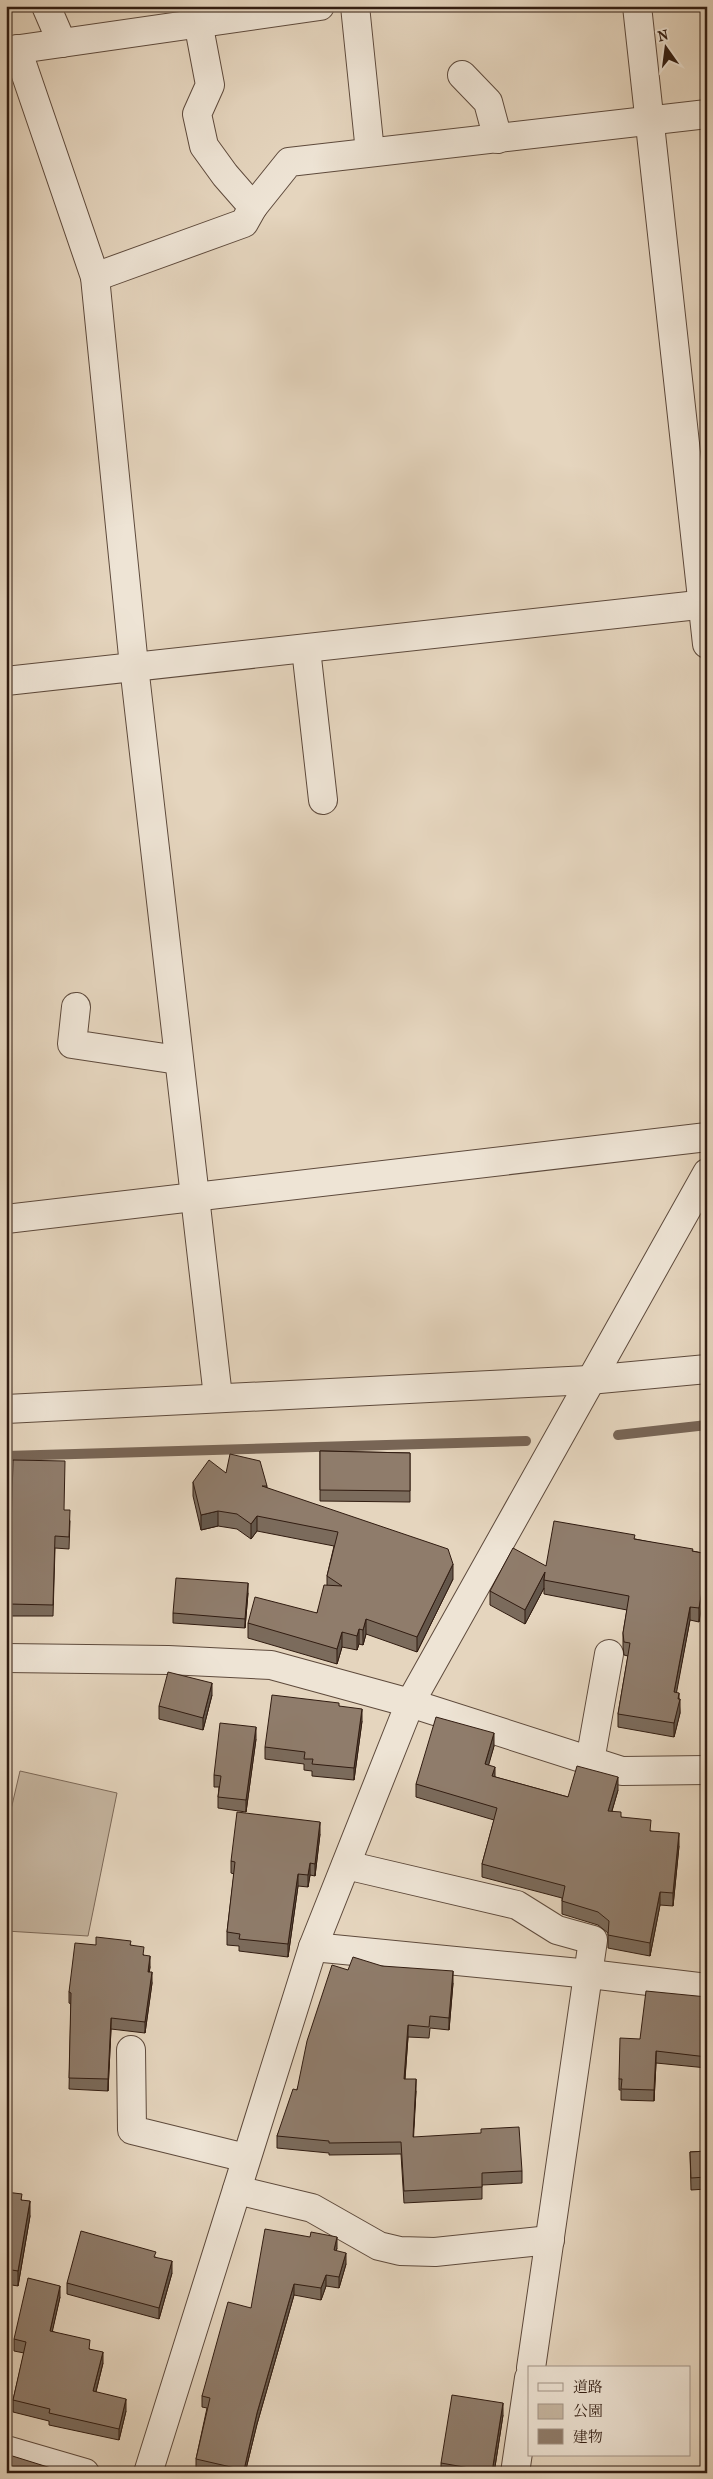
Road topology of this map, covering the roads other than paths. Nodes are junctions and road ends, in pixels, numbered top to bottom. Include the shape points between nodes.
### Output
1 (46, 6) edge
2 (320, 6) edge
3 (355, 6) edge
4 (637, 6) edge
5 (198, 14) edge
6 (62, 43) junction
7 (12, 50) edge
8 (462, 75) dead end
9 (707, 114) edge
10 (650, 120) junction
11 (498, 138) junction
12 (370, 152) junction
13 (253, 207) junction
14 (95, 277) junction
15 (705, 604) edge
16 (707, 644) edge
17 (306, 649) junction
18 (134, 666) junction
19 (6, 681) edge
20 (323, 800) dead end
21 (76, 1006) dead end
22 (178, 1060) junction
23 (707, 1137) edge
24 (707, 1173) edge
25 (194, 1196) junction
26 (6, 1219) edge
27 (707, 1369) edge
28 (589, 1380) junction
29 (218, 1397) junction
30 (6, 1409) edge
31 (609, 1654) dead end
32 (6, 1658) edge
33 (410, 1703) junction
34 (590, 1761) junction
35 (707, 1770) edge
36 (346, 1865) junction
37 (313, 1947) junction
38 (590, 1974) junction
39 (707, 1988) edge
40 (131, 2050) dead end
41 (246, 2158) junction
42 (236, 2190) junction
43 (550, 2240) junction
44 (531, 2366) edge
45 (528, 2385) edge
46 (6, 2450) edge
47 (85, 2473) edge
48 (148, 2473) edge
49 (515, 2473) edge

1 - 6 street
2 - 5 street
3 - 12 street
4 - 10 street
5 - 6 street
5 - 13 street via 210,85 196,114 204,146 224,175
6 - 7 street
7 - 14 street
8 - 11 street via 488,102
9 - 10 street
10 - 11 street
10 - 15 street
11 - 12 street
12 - 13 street via 289,162
13 - 14 street via 244,223
14 - 18 street
15 - 16 street
15 - 17 street
17 - 18 street
17 - 20 street
18 - 19 street
18 - 22 street
21 - 22 street via 72,1044
22 - 25 street
23 - 25 street
24 - 28 street
25 - 26 street
25 - 29 street
27 - 28 street
28 - 29 street
28 - 33 street
29 - 30 street
31 - 34 street
32 - 33 street via 271,1665
33 - 34 street
33 - 36 street
34 - 35 street via 622,1771
36 - 37 street
36 - 38 street via 517,1905 557,1930 593,1940
37 - 38 street
37 - 41 street
38 - 39 street
38 - 43 street
40 - 41 street via 132,2130
41 - 42 street
42 - 43 street via 312,2208 379,2246 400,2251 435,2252
42 - 48 street
43 - 44 street
45 - 49 street
46 - 47 street

